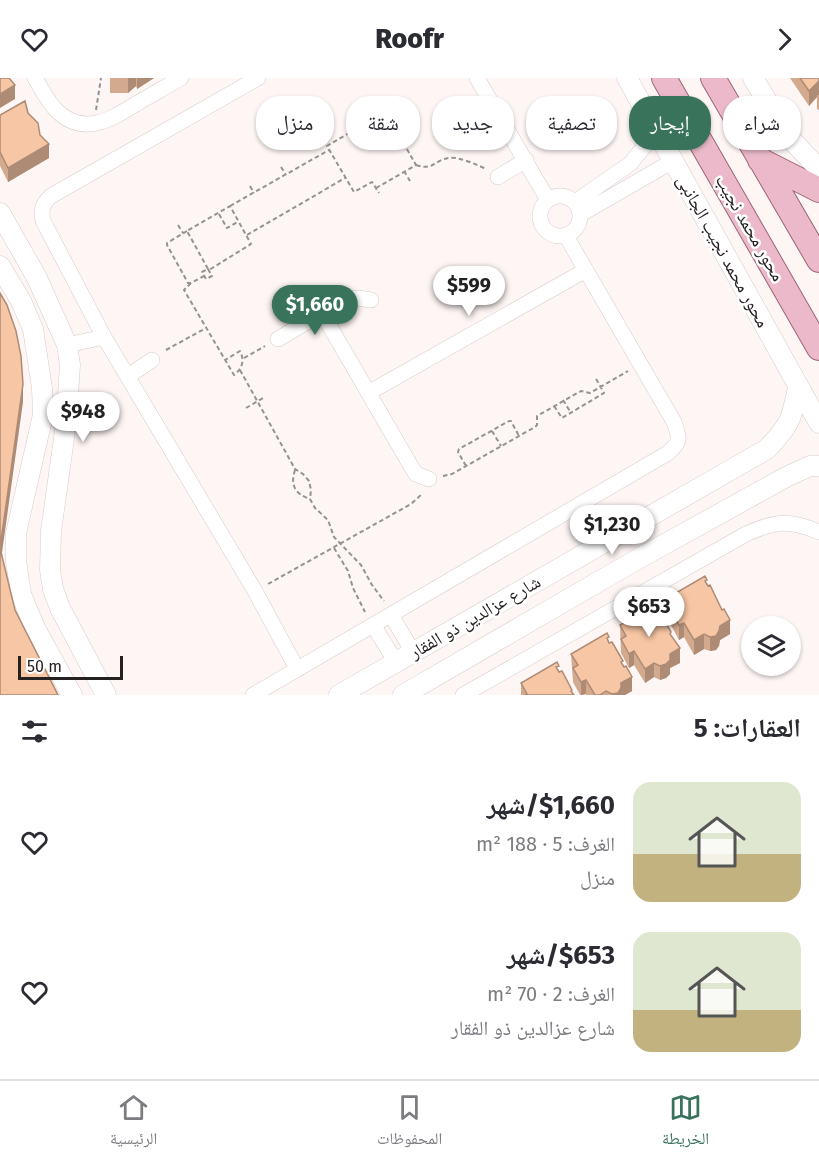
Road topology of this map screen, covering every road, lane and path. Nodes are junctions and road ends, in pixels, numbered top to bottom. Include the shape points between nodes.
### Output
1 (35, 78) edge
2 (101, 78) edge
3 (182, 78) edge
4 (258, 78) edge
5 (477, 78) edge
6 (627, 78) edge
7 (664, 78) edge
8 (713, 78) edge
9 (753, 78) edge
10 (637, 96) edge
11 (93, 124) junction
12 (334, 142) edge
13 (329, 150) joint
14 (641, 150) edge
15 (668, 150) edge
16 (526, 160) junction
17 (759, 160) junction
18 (674, 161) junction
19 (416, 165) junction
20 (281, 167) dead end
21 (819, 169) edge
22 (405, 171) junction
23 (286, 175) junction
24 (498, 177) joint
25 (345, 178) junction
26 (410, 181) dead end
27 (250, 186) dead end
28 (376, 188) junction
29 (819, 190) edge
30 (254, 192) junction
31 (379, 193) dead end
32 (548, 200) junction
33 (230, 206) junction
34 (578, 208) junction
35 (0, 213) edge
36 (218, 213) junction
37 (239, 221) junction
38 (178, 225) dead end
39 (187, 231) junction
40 (183, 233) junction
41 (247, 235) junction
42 (566, 236) junction
43 (819, 260) edge
44 (0, 266) edge
45 (208, 269) junction
46 (586, 270) junction
47 (204, 276) junction
48 (191, 283) junction
49 (370, 300) dead end
50 (322, 313) junction
51 (206, 328) junction
52 (104, 337) junction
53 (278, 339) joint
54 (67, 345) junction
55 (819, 348) edge
56 (166, 350) dead end
57 (243, 359) junction
58 (152, 360) dead end
59 (225, 360) junction
60 (639, 364) junction
61 (240, 370) junction
62 (128, 376) junction
63 (595, 377) dead end
64 (600, 387) junction
65 (798, 387) junction
66 (368, 393) junction
67 (265, 397) dead end
68 (564, 400) junction
69 (257, 402) junction
70 (554, 406) junction
71 (246, 408) dead end
72 (571, 413) junction
73 (819, 423) edge
74 (492, 430) junction
75 (519, 436) junction
76 (501, 446) junction
77 (466, 466) junction
78 (819, 466) edge
79 (295, 469) junction
80 (429, 479) junction
81 (310, 499) junction
82 (819, 532) edge
83 (621, 533) junction
84 (340, 543) junction
85 (333, 547) junction
86 (636, 560) junction
87 (568, 563) junction
88 (255, 591) junction
89 (584, 591) junction
90 (389, 610) junction
91 (370, 620) junction
92 (405, 657) junction
93 (297, 669) junction
94 (72, 695) edge
95 (106, 695) edge
96 (254, 695) edge
97 (339, 695) edge
98 (403, 695) edge
99 (463, 695) edge

1 - 11 street via 55,109 66,118
2 - 11 path
3 - 11 street via 108,121
4 - 52 street via 45,201 43,221
5 - 16 street
6 - 10 street, محور محمد نجيب الجانبى
7 - 55 main road, محور محمد نجيب
8 - 17 main road
9 - 21 street via 788,136
12 - 19 path via 380,115 390,134 396,130
13 - 23 path
13 - 25 path
14 - 34 street
15 - 18 street, محور محمد نجيب الجانبى
16 - 24 street
16 - 32 street
17 - 29 main road
17 - 43 main road
18 - 34 street
18 - 65 street, محور محمد نجيب الجانبى
19 - 22 path
19 - 24 path via 431,167 453,158
20 - 23 path
22 - 26 path
22 - 28 path
23 - 30 path
25 - 28 path via 354,192 372,182
25 - 41 path
27 - 30 path
28 - 31 path
30 - 33 path
32 - 34 street via 562,196
32 - 42 street via 540,211 542,225 552,235
33 - 36 path
33 - 37 path
34 - 42 street via 577,228
35 - 54 street via 38,278
36 - 37 path via 227,228
36 - 39 path
37 - 41 path
38 - 40 path
39 - 40 path
39 - 45 path
40 - 48 path via 167,245
41 - 45 path via 250,246
42 - 46 street
44 - 94 street via 33,329 42,388 43,415 16,533 21,594
45 - 47 path via 202,272
45 - 47 path via 212,276
46 - 60 street
46 - 66 street
47 - 48 path
48 - 51 path via 184,290
49 - 50 street via 346,299
50 - 53 street
50 - 66 street
51 - 56 path
51 - 59 path
52 - 54 street
52 - 62 street
53 - 57 path
54 - 95 street via 70,365 66,424 51,531 50,570 60,608
57 - 59 path via 240,351
57 - 61 path
58 - 62 street
59 - 61 path via 234,375
60 - 64 path
60 - 90 street via 674,422 679,440 676,447
61 - 69 path
62 - 88 street
63 - 64 path
64 - 68 path
64 - 72 path via 604,393
65 - 73 street, محور محمد نجيب الجانبى
65 - 83 street, شارع عزالدين ذو الفقار via 792,418 767,448
66 - 80 street via 416,474
67 - 69 path
68 - 70 path
68 - 72 path
69 - 71 path
69 - 79 path
70 - 72 path via 561,418
70 - 75 path via 537,416 536,426
74 - 75 path via 510,421
74 - 76 path
74 - 77 path via 459,449
75 - 76 path
76 - 77 path
77 - 80 path
78 - 86 street, شارع عزالدين ذو الفقار via 786,477
79 - 81 path via 309,481
79 - 81 path via 294,489
80 - 84 path via 411,504
81 - 84 path via 328,520
82 - 99 street via 783,523 746,534
83 - 86 street
83 - 87 street, شارع عزالدين ذو الفقار
84 - 85 path
84 - 90 path via 361,565
85 - 88 path
85 - 91 path
86 - 89 street, شارع عزالدين ذو الفقار
87 - 89 street
87 - 92 street, شارع عزالدين ذو الفقار
88 - 93 street
89 - 98 street, شارع عزالدين ذو الفقار
90 - 91 street
90 - 92 street
91 - 92 street
91 - 93 street
92 - 97 street, شارع عزالدين ذو الفقار
93 - 96 street

